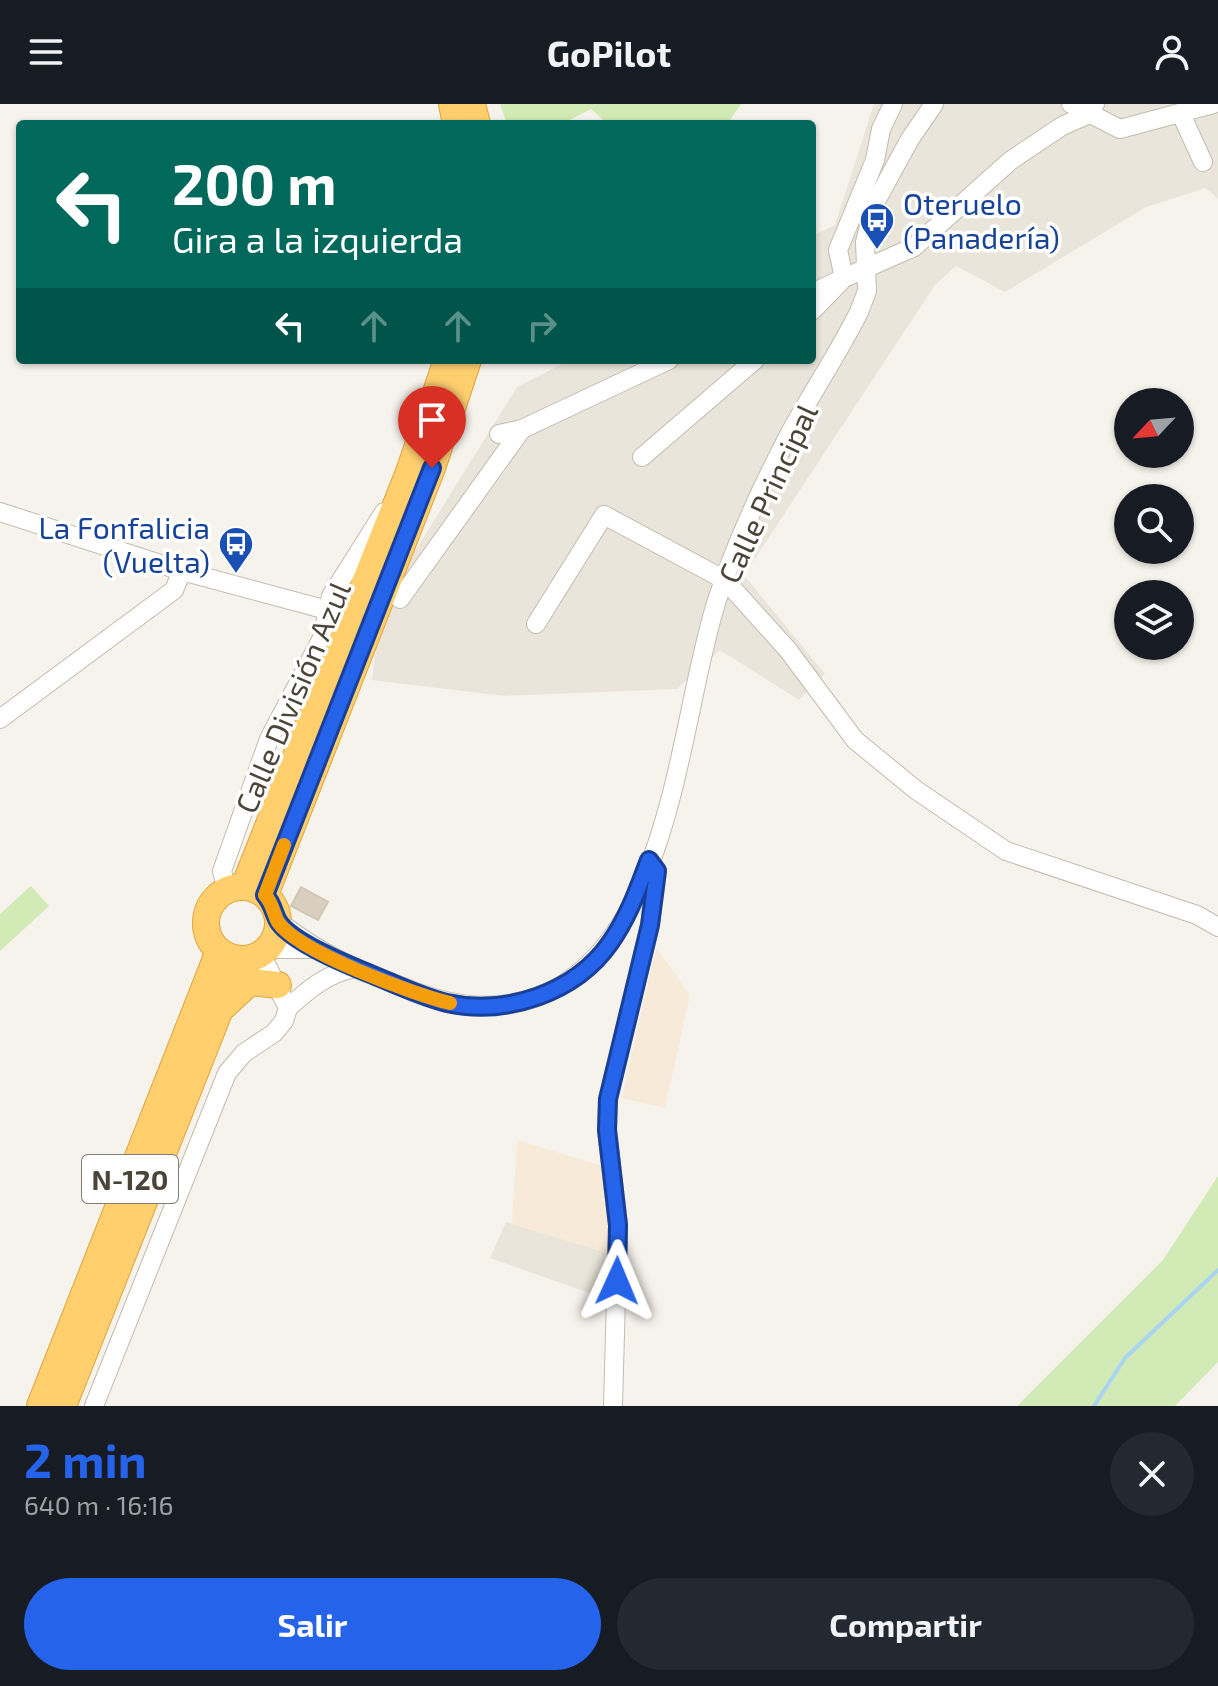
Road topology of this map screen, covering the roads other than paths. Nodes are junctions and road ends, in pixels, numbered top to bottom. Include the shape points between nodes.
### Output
1 (893, 104) edge
2 (934, 104) edge
3 (1213, 104) edge
4 (1084, 108) edge
5 (1181, 114) junction
6 (1203, 162) dead end
7 (869, 269) junction
8 (844, 278) junction
9 (816, 291) edge
10 (816, 307) edge
11 (446, 364) edge
12 (467, 364) edge
13 (660, 364) edge
14 (750, 364) edge
15 (522, 429) junction
16 (499, 434) dead end
17 (642, 457) dead end
18 (409, 472) junction
19 (0, 512) edge
20 (182, 571) junction
21 (725, 580) junction
22 (400, 599) dead end
23 (327, 610) junction
24 (536, 624) dead end
25 (0, 719) edge
26 (649, 860) junction
27 (245, 890) junction
28 (278, 921) junction
29 (1218, 927) edge
30 (313, 949) junction
31 (247, 953) junction
32 (355, 968) junction
33 (283, 997) junction
34 (216, 1015) junction
35 (40, 1406) edge
36 (63, 1406) edge
37 (94, 1406) edge
38 (613, 1406) edge

1 - 8 street via 838,250
2 - 7 street, Calle Principal via 875,203 865,242
3 - 5 street
4 - 5 street via 1120,129
4 - 7 street via 1010,161 914,247
5 - 6 street
7 - 8 street
7 - 21 street, Calle Principal via 859,312 784,444
8 - 9 street
8 - 10 street
11 - 18 highway
12 - 27 highway via 432,468
13 - 15 street
14 - 17 street
15 - 16 street
15 - 22 street
18 - 23 street, Calle División Azul
18 - 27 highway
19 - 20 street
20 - 23 street
20 - 25 street via 174,590
21 - 24 street via 604,515
21 - 26 street, Calle Principal via 679,765
21 - 29 street via 788,650 855,740 916,790 1006,851 1197,915
23 - 27 street, Calle División Azul via 322,638 260,761 222,871
26 - 32 street, Calle Principal via 609,945 572,979 536,998 494,1006 448,1003
26 - 38 street via 657,871 650,925 608,1099 618,1225
27 - 28 highway via 274,906
27 - 31 highway via 214,900 206,917 208,935
28 - 30 street
28 - 31 highway, N-120 via 276,936
30 - 31 street
30 - 32 street, Calle Principal
31 - 33 street
31 - 34 highway, N-120
31 - 35 highway, N-120
32 - 33 street
33 - 34 highway via 250,982
33 - 37 street via 284,1021 227,1073
34 - 36 highway, N-120

